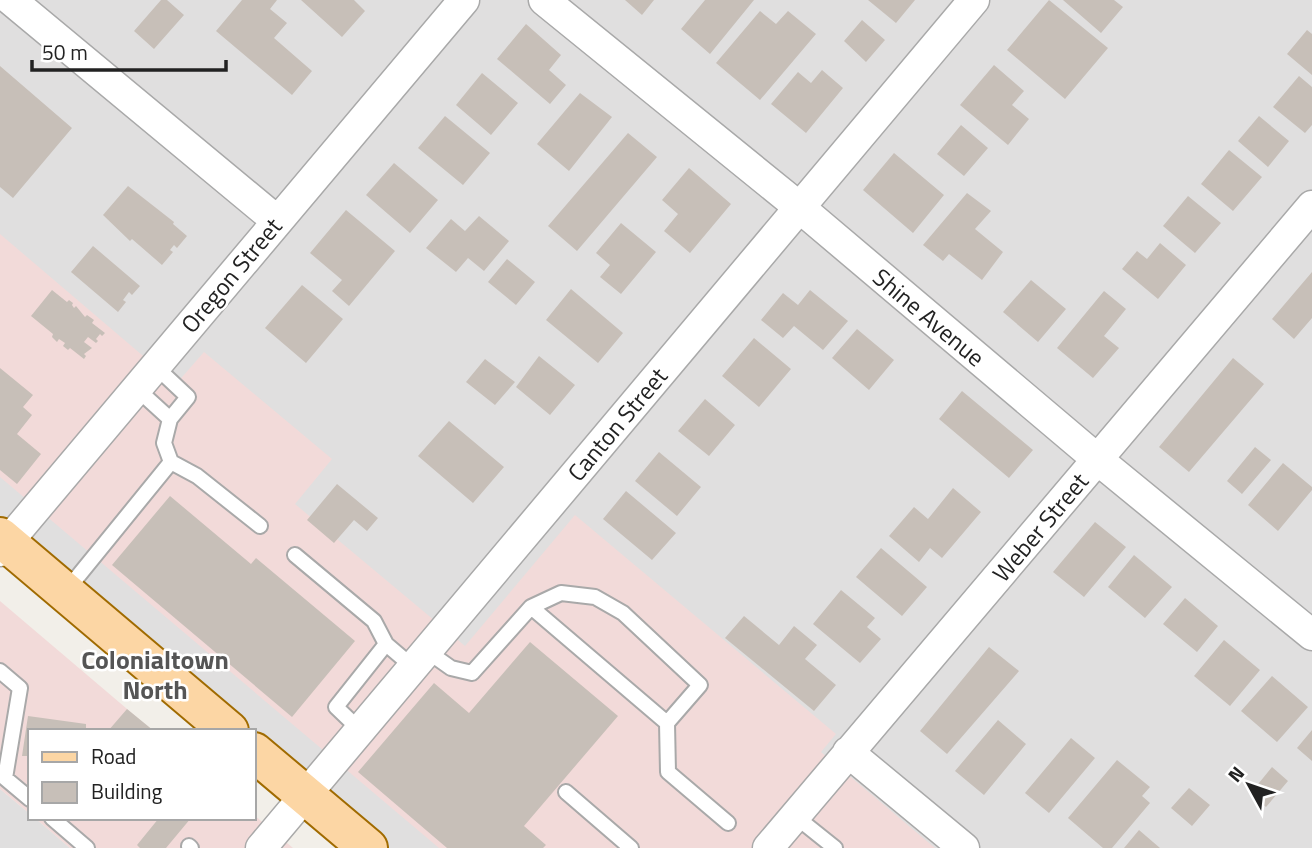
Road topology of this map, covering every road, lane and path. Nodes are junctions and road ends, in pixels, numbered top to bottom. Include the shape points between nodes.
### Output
1 (11, 0) edge
2 (464, 0) edge
3 (544, 0) edge
4 (974, 0) edge
5 (1312, 206) edge
6 (799, 207) junction
7 (276, 220) junction
8 (145, 377) junction
9 (170, 419) junction
10 (1097, 459) junction
11 (171, 462) junction
12 (260, 526) dead end
13 (2, 543) edge
14 (295, 555) dead end
15 (65, 592) junction
16 (530, 607) junction
17 (1312, 635) edge
18 (386, 644) junction
19 (420, 659) junction
20 (0, 671) edge
21 (667, 723) junction
22 (227, 729) edge
23 (360, 730) junction
24 (848, 752) junction
25 (256, 754) edge
26 (2, 776) edge
27 (566, 792) dead end
28 (305, 795) junction
29 (28, 797) edge
30 (795, 816) junction
31 (54, 820) edge
32 (728, 823) dead end
33 (621, 845) edge
34 (87, 848) edge
35 (261, 848) edge
36 (368, 848) edge
37 (768, 848) edge
38 (835, 848) edge
39 (964, 848) edge

1 - 7 street
2 - 7 street, Oregon Street
3 - 6 street, Shine Avenue
4 - 6 street, Canton Street
5 - 10 street, Weber Street
6 - 10 street, Shine Avenue
6 - 19 street, Canton Street
7 - 8 street, Oregon Street
8 - 9 lane
8 - 9 lane via 188,397
8 - 13 street, Oregon Street
9 - 11 lane via 164,443
10 - 17 street, Shine Avenue
10 - 24 street, Weber Street
11 - 12 lane via 197,476
11 - 15 lane
13 - 15 main road
14 - 18 lane via 373,621
15 - 22 main road
16 - 19 lane via 472,673
16 - 21 lane
16 - 21 lane via 561,593 595,597 622,613 699,684
18 - 19 lane
18 - 23 lane via 336,707
19 - 23 street, Canton Street
20 - 26 lane via 20,688
21 - 32 lane via 668,772
23 - 28 street, Canton Street
24 - 30 street, Weber Street
24 - 39 street
25 - 28 main road
26 - 29 lane
27 - 33 lane
28 - 35 street, Canton Street
28 - 36 main road
30 - 37 street, Weber Street
30 - 38 lane
31 - 34 lane

